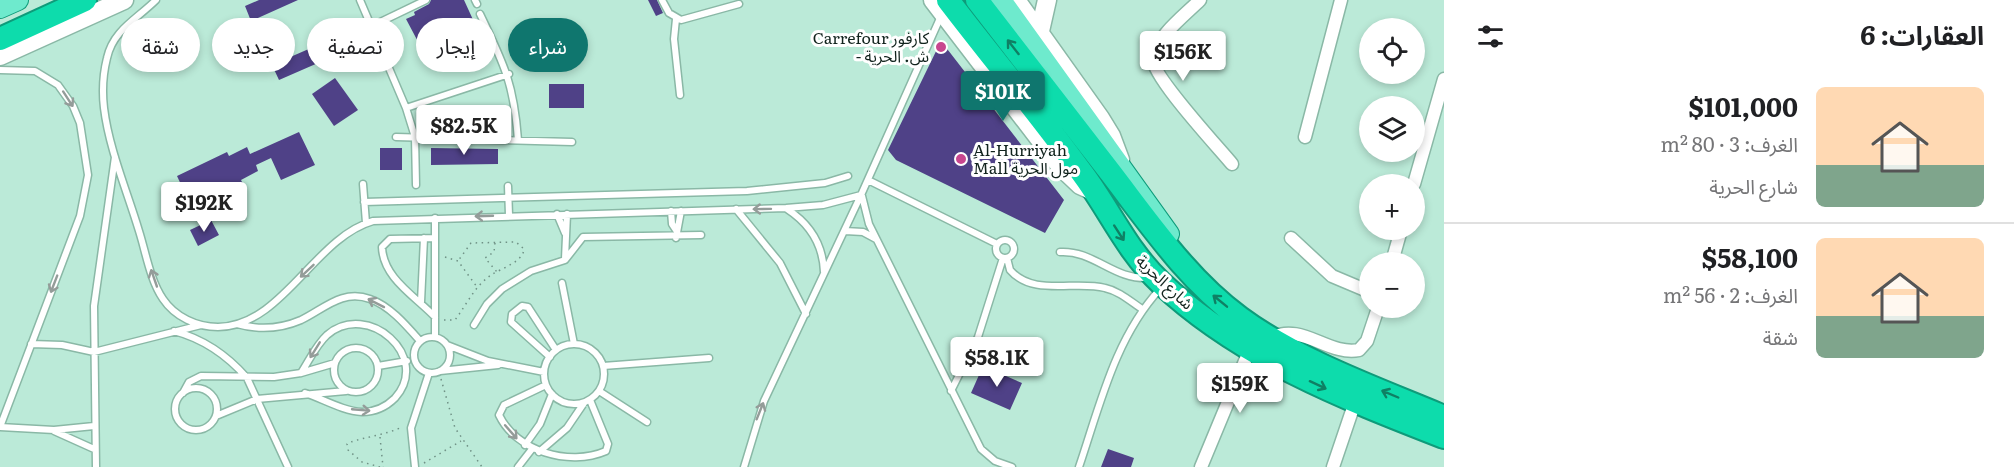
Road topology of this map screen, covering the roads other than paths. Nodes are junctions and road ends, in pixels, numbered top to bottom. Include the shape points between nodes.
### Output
1 (18, 0) edge
2 (53, 0) edge
3 (85, 0) edge
4 (124, 0) edge
5 (156, 0) edge
6 (360, 0) edge
7 (426, 0) edge
8 (662, 0) edge
9 (976, 0) edge
10 (1001, 0) edge
11 (1016, 0) edge
12 (1047, 0) edge
13 (1200, 0) edge
14 (1341, 0) edge
15 (739, 4) dead end
16 (941, 4) edge
17 (0, 8) edge
18 (480, 14) dead end
19 (368, 18) edge
20 (389, 18) edge
21 (676, 19) junction
22 (0, 24) edge
23 (1040, 31) junction
24 (0, 39) edge
25 (0, 56) edge
26 (0, 70) edge
27 (391, 72) edge
28 (508, 74) junction
29 (1444, 79) edge
30 (680, 95) dead end
31 (1441, 103) edge
32 (406, 108) junction
33 (396, 137) dead end
34 (415, 137) junction
35 (1305, 137) dead end
36 (518, 140) junction
37 (572, 141) dead end
38 (115, 154) junction
39 (1232, 164) dead end
40 (1121, 165) junction
41 (1417, 174) edge
42 (848, 176) dead end
43 (868, 180) junction
44 (363, 184) dead end
45 (416, 185) dead end
46 (508, 186) dead end
47 (861, 195) junction
48 (508, 198) junction
49 (364, 202) junction
50 (786, 208) junction
51 (736, 209) junction
52 (671, 211) junction
53 (681, 211) junction
54 (557, 214) junction
55 (567, 214) junction
56 (509, 215) junction
57 (435, 218) junction
58 (366, 223) junction
59 (845, 231) junction
60 (565, 233) junction
61 (676, 234) junction
62 (701, 236) dead end
63 (435, 237) junction
64 (1290, 237) dead end
65 (424, 238) junction
66 (879, 241) junction
67 (997, 244) junction
68 (1060, 252) dead end
69 (1005, 258) junction
70 (1178, 259) junction
71 (565, 260) junction
72 (824, 276) junction
73 (1159, 281) junction
74 (562, 283) dead end
75 (1359, 287) edge
76 (421, 302) junction
77 (1142, 309) junction
78 (806, 314) junction
79 (435, 316) junction
80 (1375, 318) edge
81 (236, 324) junction
82 (201, 325) junction
83 (474, 325) dead end
84 (174, 331) junction
85 (435, 336) junction
86 (1270, 339) junction
87 (420, 340) junction
88 (32, 344) junction
89 (574, 344) junction
90 (447, 345) junction
91 (556, 350) junction
92 (1250, 350) junction
93 (94, 352) junction
94 (550, 357) junction
95 (709, 358) dead end
96 (414, 359) junction
97 (404, 361) junction
98 (335, 363) junction
99 (502, 364) junction
100 (378, 366) junction
101 (603, 366) junction
102 (439, 371) junction
103 (544, 372) junction
104 (301, 373) junction
105 (429, 373) junction
106 (247, 378) junction
107 (546, 385) junction
108 (349, 391) junction
109 (599, 391) junction
110 (951, 391) junction
111 (183, 393) junction
112 (305, 393) junction
113 (552, 394) junction
114 (257, 399) junction
115 (587, 401) junction
116 (1355, 402) junction
117 (216, 416) junction
118 (1444, 417) edge
119 (647, 422) dead end
120 (94, 426) junction
121 (0, 427) edge
122 (54, 430) junction
123 (1444, 437) edge
124 (525, 445) junction
125 (94, 449) junction
126 (535, 451) junction
127 (96, 467) edge
128 (288, 467) edge
129 (416, 467) edge
130 (518, 467) edge
131 (744, 467) edge
132 (1012, 467) edge
133 (1079, 467) edge
134 (1202, 467) edge
135 (1333, 467) edge

1 - 17 main road
2 - 22 highway
3 - 24 highway
4 - 25 main road
5 - 38 lane via 119,33 108,54 104,105
6 - 19 lane
7 - 20 lane
8 - 21 lane
70 -> 9 highway, شارع الحرية
10 - 40 main road
11 - 23 main road
12 - 23 main road
13 - 39 street via 1163,38 1153,64
14 - 35 street
15 - 21 lane via 686,20
16 - 43 lane
16 -> 73 highway, شارع الحرية via 1096,192 1127,245
18 - 28 lane
21 - 30 lane via 674,39
23 - 40 main road via 1111,135
26 -> 88 lane via 35,71 58,85 77,115 87,161 85,203
27 - 32 lane
28 - 32 lane
28 - 36 lane
29 - 31 street
31 - 41 street
32 - 34 lane
33 - 34 lane
34 - 36 lane
34 - 45 lane
36 - 37 lane
82 -> 38 lane via 177,313 158,291
38 - 93 lane via 97,272
40 - 70 main road via 1169,234
42 - 48 lane via 825,183 755,191
43 - 47 lane
43 - 67 lane
44 - 49 lane
46 - 48 lane
47 - 50 lane via 823,205
47 - 59 lane
47 - 66 lane
48 - 49 lane
48 - 56 lane
49 - 58 lane
50 -> 51 lane
50 - 72 lane via 812,231 822,252
51 - 53 lane
51 - 78 lane via 780,263
52 - 53 lane
52 - 55 lane
52 - 61 lane
53 - 61 lane
54 - 55 lane
54 - 56 lane
54 - 60 lane
55 - 60 lane
56 -> 57 lane
57 - 58 lane
57 - 63 lane
58 -> 81 lane via 344,236 262,312
59 - 66 lane via 863,232
59 - 72 lane
60 - 71 lane
61 - 62 lane
61 - 71 lane via 588,236 579,240
63 - 65 lane
63 - 79 lane
64 - 75 street via 1332,276
65 - 76 lane
65 - 76 lane via 390,238 382,247 387,269
66 - 110 lane
67 - 69 lane via 997,252
67 - 69 lane via 1004,239 1014,245 1014,253
68 - 73 lane via 1083,255 1124,276
69 - 77 lane via 1010,270 1023,280 1046,286 1106,288
69 - 110 lane via 974,346
86 -> 70 highway, شارع الحرية via 1212,295
71 - 83 lane via 511,282 487,304
72 - 78 lane
73 - 77 lane
73 - 92 highway, شارع الحرية
74 - 89 lane
76 - 79 lane
77 - 133 lane via 1122,344
131 -> 78 lane via 761,410
79 - 85 lane
80 - 86 street via 1367,341 1359,350 1347,350 1295,333 1280,333
81 - 82 lane
87 -> 81 lane via 382,305 362,297 340,298 285,325 255,328
82 - 84 lane
84 - 93 lane
84 - 106 lane via 214,348
85 - 87 lane
85 - 90 lane
118 -> 86 highway, شارع الحرية
87 - 96 lane via 414,349
88 - 93 lane
88 - 121 lane
89 - 91 lane
89 - 101 lane via 592,350
90 - 99 lane
90 - 102 lane via 449,360
91 - 94 lane
91 - 94 lane via 528,307 522,306 512,314 511,322
92 -> 116 highway, شارع الحرية
92 - 134 street
93 - 120 lane
94 - 103 lane
95 - 101 lane
96 - 97 lane
96 - 105 lane via 419,368
97 - 100 lane
97 -> 104 lane via 394,341 383,331 353,324 325,337
112 -> 97 lane via 353,410 376,410 400,391
98 - 100 lane via 346,350 358,348 373,356
98 - 104 lane
98 - 108 lane via 336,380
99 - 102 lane
99 - 103 lane
100 - 108 lane via 371,387
101 - 109 lane via 604,379
102 - 105 lane
103 - 107 lane
104 - 106 lane
105 - 129 lane via 412,420
106 - 111 lane via 201,376 189,382
106 - 114 lane
107 - 113 lane
107 -> 124 lane via 499,411 506,427
108 - 112 lane
109 - 115 lane
109 - 119 lane
110 - 132 lane via 983,453
111 - 117 lane via 193,389 208,392 217,406
111 - 117 lane via 176,413 184,426 205,428
112 - 114 lane
113 - 115 lane via 567,403
113 - 124 lane via 540,424
114 - 117 lane
114 - 128 lane
115 - 126 lane via 567,428
115 - 126 lane via 608,444 606,451 568,459
116 - 123 highway, شارع الحرية
116 - 135 street
120 - 122 lane
120 - 125 lane
121 - 122 lane
122 - 125 lane
124 - 126 lane
125 - 127 lane
126 - 130 lane

